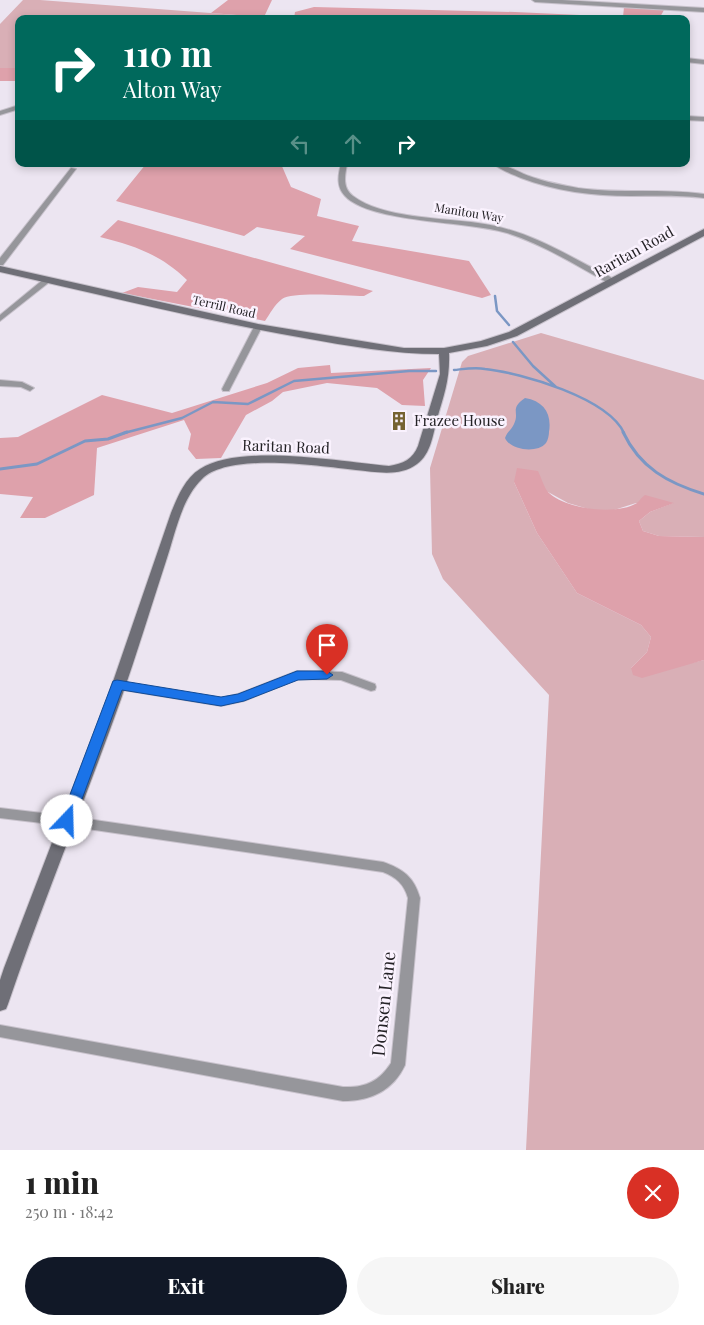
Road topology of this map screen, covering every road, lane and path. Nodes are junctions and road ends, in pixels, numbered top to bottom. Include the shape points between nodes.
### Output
1 (535, 0) edge
2 (704, 10) edge
3 (690, 60) edge
4 (704, 62) edge
5 (15, 108) edge
6 (0, 113) edge
7 (690, 118) edge
8 (704, 119) edge
9 (343, 167) edge
10 (502, 167) edge
11 (73, 169) dead end
12 (704, 196) edge
13 (704, 232) edge
14 (0, 264) edge
15 (0, 269) edge
16 (48, 280) junction
17 (613, 282) junction
18 (0, 319) edge
19 (258, 327) junction
20 (444, 351) junction
21 (0, 383) edge
22 (30, 388) dead end
23 (226, 389) dead end
24 (117, 685) junction
25 (371, 688) dead end
26 (0, 813) edge
27 (67, 821) junction
28 (0, 1004) edge
29 (0, 1031) edge

1 - 2 street
3 - 4 street
5 - 6 street
7 - 8 street
9 - 17 street, Manitou Way via 340,179 343,189 365,206 512,232
10 - 12 street via 533,178 586,190 631,194 676,192
11 - 14 street
13 - 17 street, Raritan Road
15 - 16 street, Terrill Road
16 - 18 street
16 - 19 street, Terrill Road
17 - 20 street, Raritan Road via 514,334
19 - 20 street, Terrill Road via 380,348
19 - 23 street
20 - 24 street, Raritan Road via 446,368 422,452 410,465 389,469 258,459 224,463 201,474 189,487 177,513
21 - 22 street
24 - 25 street via 221,702 240,698 297,675 342,676
24 - 27 street, Raritan Road
26 - 27 street, Donsen Lane
27 - 28 street, Raritan Road
27 - 29 street, Donsen Lane via 383,867 404,877 414,898 398,1065 391,1077 376,1089 353,1095

